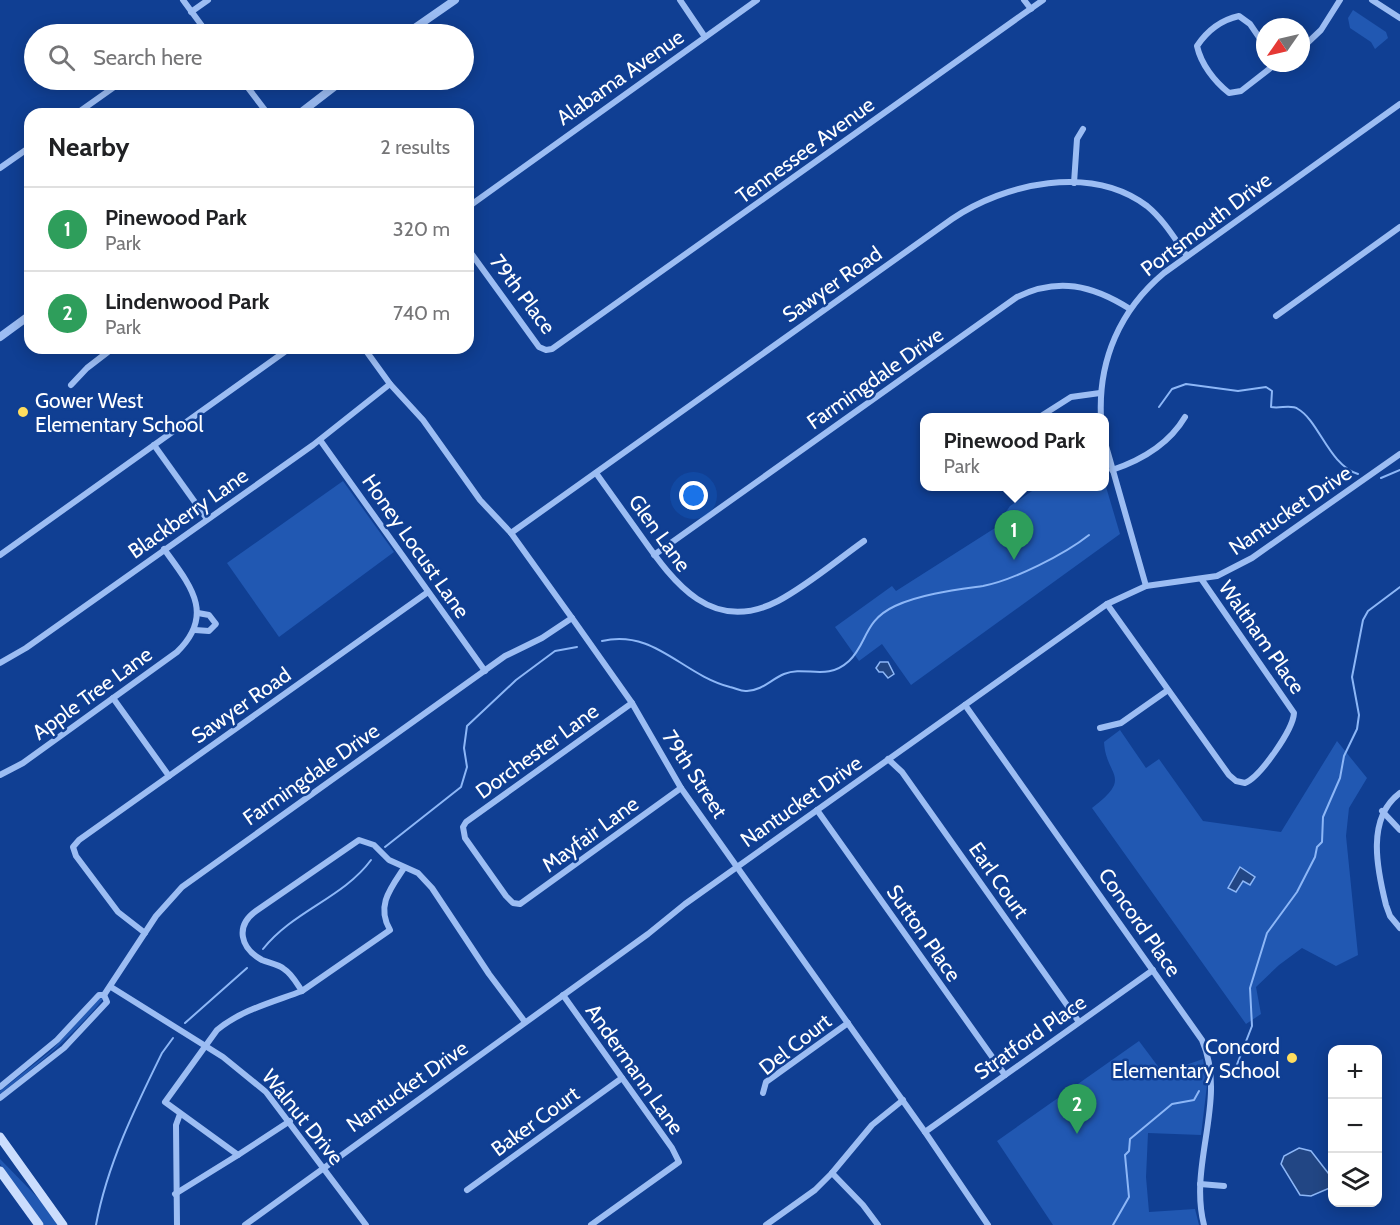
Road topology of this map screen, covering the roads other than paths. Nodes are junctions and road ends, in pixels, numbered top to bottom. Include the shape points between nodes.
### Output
1 (183, 0) edge
2 (208, 0) edge
3 (455, 0) edge
4 (680, 0) edge
5 (757, 0) edge
6 (1024, 0) edge
7 (1043, 0) edge
8 (1340, 0) edge
9 (1372, 0) edge
10 (1031, 9) junction
11 (191, 12) junction
12 (1400, 18) edge
13 (200, 24) edge
14 (420, 24) edge
15 (1256, 33) edge
16 (705, 37) junction
17 (1310, 40) edge
18 (1268, 72) edge
19 (110, 90) edge
20 (250, 90) edge
21 (330, 90) edge
22 (1400, 104) edge
23 (84, 108) edge
24 (263, 108) edge
25 (307, 108) edge
26 (1083, 129) dead end
27 (24, 151) edge
28 (0, 168) edge
29 (1074, 183) junction
30 (474, 203) edge
31 (1400, 227) edge
32 (1187, 256) junction
33 (474, 257) edge
34 (1130, 309) junction
35 (1276, 316) dead end
36 (24, 319) edge
37 (587, 327) joint
38 (0, 337) edge
39 (105, 354) edge
40 (282, 354) edge
41 (368, 354) edge
42 (390, 384) junction
43 (71, 385) dead end
44 (1100, 393) junction
45 (1045, 413) edge
46 (1101, 413) edge
47 (1185, 417) dead end
48 (320, 440) junction
49 (154, 445) junction
50 (1400, 454) edge
51 (1109, 459) edge
52 (1112, 470) junction
53 (596, 473) junction
54 (207, 519) junction
55 (511, 533) junction
56 (864, 541) dead end
57 (164, 549) junction
58 (0, 555) edge
59 (654, 555) junction
60 (1202, 580) junction
61 (1146, 586) junction
62 (428, 592) junction
63 (1107, 604) junction
64 (198, 613) junction
65 (572, 618) junction
66 (195, 630) junction
67 (0, 663) edge
68 (485, 671) junction
69 (1168, 690) junction
70 (113, 698) junction
71 (632, 703) junction
72 (965, 705) junction
73 (1100, 728) dead end
74 (888, 759) junction
75 (0, 775) edge
76 (169, 776) junction
77 (681, 788) junction
78 (1400, 793) edge
79 (817, 810) junction
80 (1382, 811) junction
81 (1400, 830) edge
82 (737, 867) junction
83 (404, 868) junction
84 (516, 905) joint
85 (1400, 927) edge
86 (145, 933) junction
87 (1154, 970) junction
88 (111, 987) junction
89 (302, 991) junction
90 (104, 995) junction
91 (563, 995) junction
92 (525, 1022) junction
93 (1079, 1022) junction
94 (848, 1023) junction
95 (205, 1046) junction
96 (1005, 1075) junction
97 (622, 1078) junction
98 (0, 1087) edge
99 (763, 1093) dead end
100 (0, 1098) edge
101 (903, 1100) junction
102 (180, 1114) junction
103 (290, 1121) junction
104 (925, 1131) junction
105 (0, 1137) edge
106 (238, 1155) junction
107 (324, 1166) junction
108 (0, 1171) edge
109 (832, 1173) junction
110 (1200, 1184) junction
111 (1224, 1186) dead end
112 (467, 1190) dead end
113 (175, 1194) junction
114 (39, 1225) edge
115 (63, 1225) edge
116 (177, 1225) edge
117 (245, 1225) edge
118 (366, 1225) edge
119 (591, 1225) edge
120 (766, 1225) edge
121 (878, 1225) edge
122 (988, 1225) edge
123 (1204, 1225) edge

1 - 11 street
2 - 11 street
3 - 14 street
4 - 16 street
5 - 16 street, Alabama Avenue
6 - 10 street
7 - 10 street, Tennessee Avenue
8 - 17 street
9 - 12 street
10 - 37 street, Tennessee Avenue
11 - 13 street
15 - 18 street via 1239,16 1225,20 1205,34 1197,46 1201,60 1229,93 1241,91
16 - 30 street, Alabama Avenue
19 - 23 street
20 - 24 street
21 - 25 street
22 - 32 street, Portsmouth Drive
26 - 29 street via 1077,139
27 - 28 street
29 - 32 street, Sawyer Road via 1119,191 1140,202 1162,221
29 - 53 street, Sawyer Road via 1020,188 961,213
31 - 35 street
32 - 34 street, Portsmouth Drive via 1152,283
33 - 37 street, 79th Place via 539,347 552,349
34 - 44 street, Portsmouth Drive via 1108,353
34 - 59 street, Farmingdale Drive via 1106,294 1081,286 1050,286 1017,297
36 - 38 street
39 - 43 street
40 - 49 street
41 - 42 street, 79th Street
42 - 48 street, Blackberry Lane
42 - 55 street, 79th Street via 423,420 480,500
44 - 45 street via 1071,397
44 - 46 street, Portsmouth Drive
47 - 52 street via 1176,434 1140,459
48 - 54 street, Blackberry Lane
48 - 62 street, Honey Locust Lane
49 - 54 street
49 - 58 street
50 - 60 street, Nantucket Drive via 1252,558
51 - 52 street
52 - 61 street
53 - 55 street, Sawyer Road
53 - 59 street, Glen Lane
54 - 57 street, Blackberry Lane
55 - 65 street, 79th Street
56 - 59 street, Glen Lane via 777,602 747,610 719,609 697,600 677,585
57 - 64 street, Apple Tree Lane via 190,587
57 - 67 street, Blackberry Lane
60 - 61 street, Nantucket Drive
60 - 69 street, Waltham Place via 1294,714 1289,729 1258,774 1251,781 1240,783 1229,775
61 - 63 street, Nantucket Drive
62 - 68 street, Honey Locust Lane
62 - 76 street, Sawyer Road
63 - 69 street
63 - 72 street, Nantucket Drive
64 - 66 street, Apple Tree Lane
64 - 66 street, Apple Tree Lane via 210,615 216,624 209,632
65 - 68 street, Farmingdale Drive
65 - 71 street, 79th Street
66 - 70 street, Apple Tree Lane via 177,652
68 - 86 street, Farmingdale Drive via 195,877 164,906
69 - 73 street via 1121,723
70 - 75 street, Apple Tree Lane via 23,763
70 - 76 street
71 - 77 street, 79th Street
71 - 84 street, Dorchester Lane via 463,827 465,838
72 - 74 street, Nantucket Drive
72 - 87 street, Concord Place
74 - 79 street, Nantucket Drive
74 - 93 street, Earl Court via 902,772
76 - 86 street, Sawyer Road via 73,847 109,901
77 - 82 street, 79th Street
77 - 84 street, Mayfair Lane
78 - 80 street
79 - 82 street, Nantucket Drive
79 - 96 street, Sutton Place
80 - 81 street
80 - 85 street via 1377,831 1384,897 1390,916
82 - 91 street, Nantucket Drive
82 - 94 street, 79th Street
83 - 89 street via 382,908 390,930
83 - 89 street via 374,845 358,840 247,918 242,934 249,950 287,971
83 - 92 street via 418,873 432,888
86 - 88 street, Farmingdale Drive
87 - 93 street, Stratford Place
87 - 110 street, Concord Place via 1198,1033 1209,1062 1212,1090
88 - 90 street, Farmingdale Drive
88 - 95 street, Walnut Drive
89 - 95 street via 226,1023
90 - 98 street, Farmingdale Drive via 99,995 57,1040
90 - 100 street, Farmingdale Drive via 107,1002 64,1048
91 - 92 street, Nantucket Drive
91 - 97 street, Andermann Lane
92 - 107 street, Nantucket Drive
93 - 96 street, Stratford Place
94 - 99 street, Del Court via 766,1082
94 - 101 street, 79th Street
95 - 102 street via 165,1102
95 - 103 street, Walnut Drive via 249,1076
96 - 104 street, Stratford Place
97 - 112 street, Baker Court
97 - 119 street, Andermann Lane via 679,1162
101 - 104 street, 79th Street
101 - 109 street via 864,1133
102 - 106 street
102 - 113 street via 176,1125
103 - 106 street
103 - 107 street, Walnut Drive
104 - 122 street, 79th Street
105 - 115 main road
106 - 113 street
107 - 117 street, Nantucket Drive
107 - 118 street, Walnut Drive
108 - 114 main road
109 - 120 street
109 - 121 street
110 - 111 street
110 - 123 street, Concord Place
113 - 116 street

